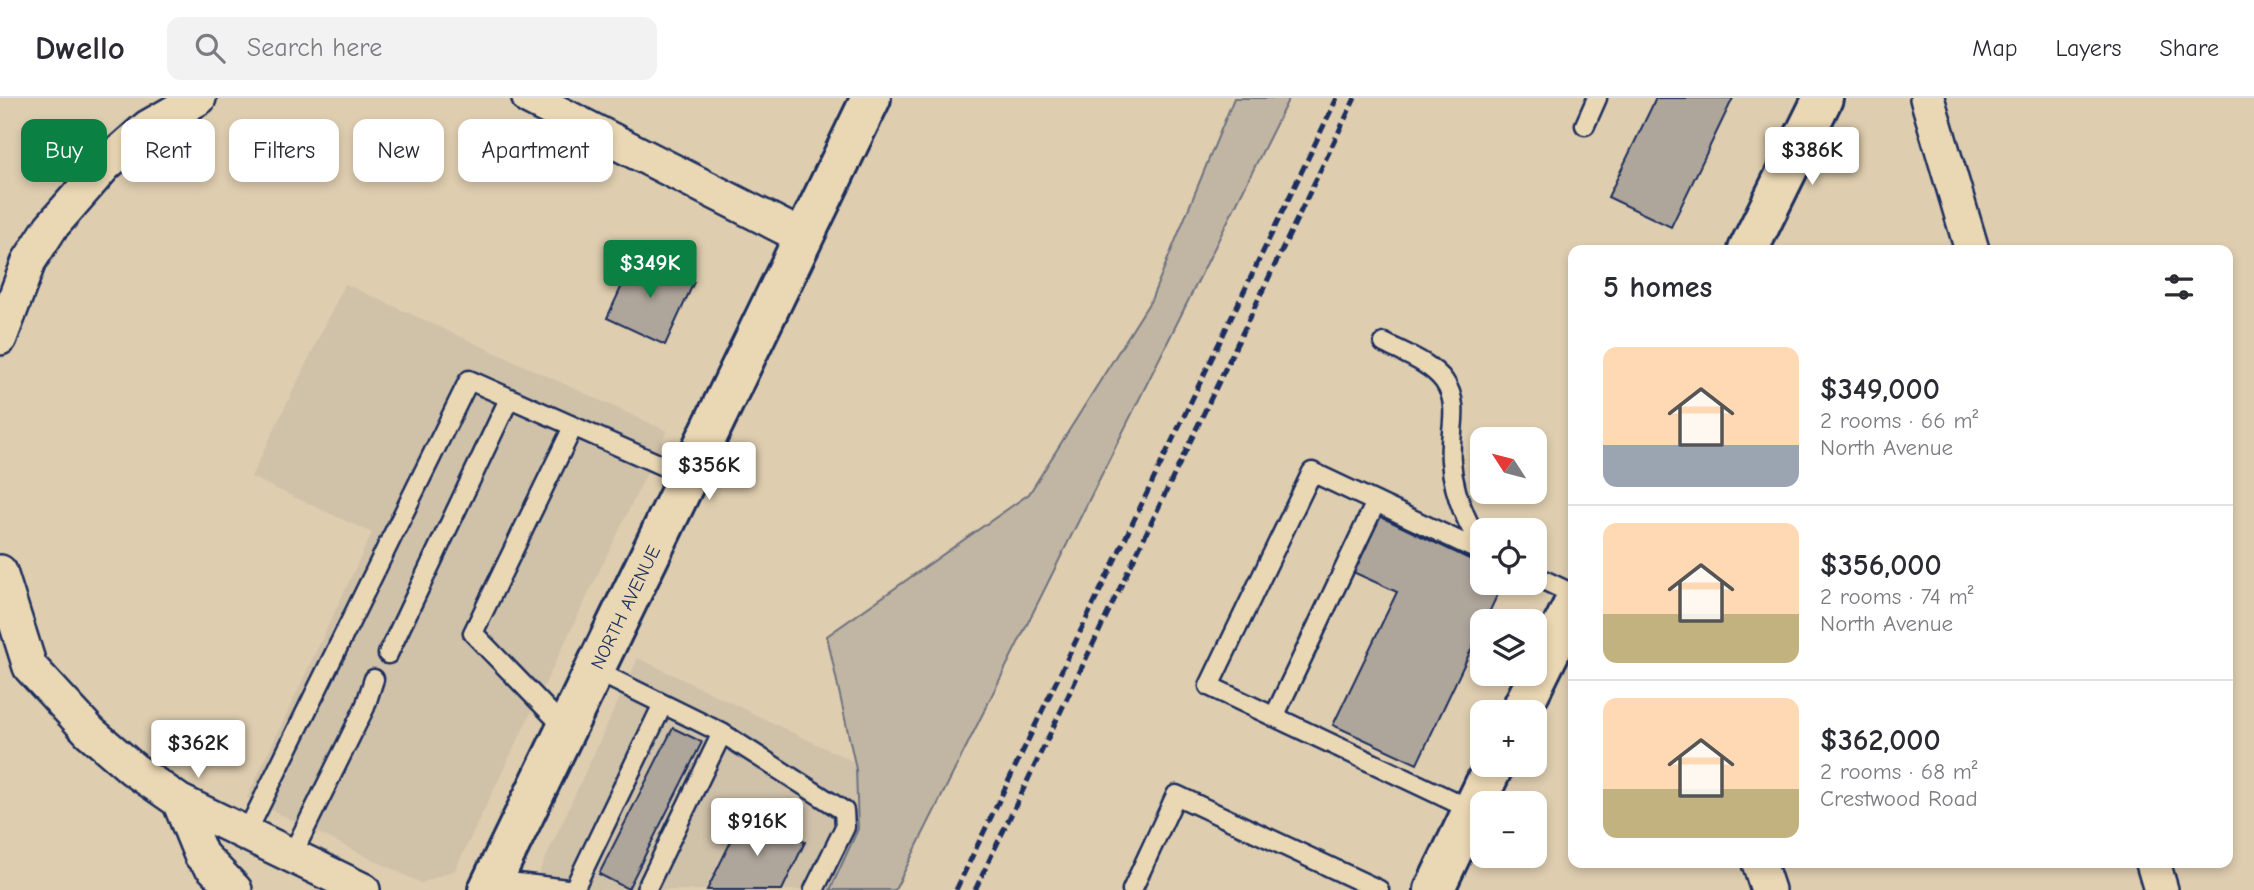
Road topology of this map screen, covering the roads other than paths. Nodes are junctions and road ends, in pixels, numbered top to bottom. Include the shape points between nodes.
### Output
1 (199, 98) edge
2 (529, 98) edge
3 (871, 98) edge
4 (1597, 98) edge
5 (1823, 98) edge
6 (1927, 98) edge
7 (147, 112) edge
8 (1585, 125) dead end
9 (803, 237) junction
10 (1750, 245) edge
11 (1971, 245) edge
12 (0, 338) edge
13 (1384, 344) dead end
14 (509, 398) junction
15 (573, 427) junction
16 (688, 477) junction
17 (1376, 502) junction
18 (1470, 529) edge
19 (1470, 546) edge
20 (0, 572) edge
21 (1547, 582) edge
22 (1568, 592) edge
23 (1568, 615) edge
24 (0, 651) edge
25 (388, 654) dead end
26 (30, 667) junction
27 (594, 670) junction
28 (374, 679) dead end
29 (1526, 700) edge
30 (663, 704) junction
31 (1274, 717) junction
32 (566, 729) junction
33 (722, 733) junction
34 (179, 801) junction
35 (1470, 809) edge
36 (1470, 814) edge
37 (246, 834) junction
38 (292, 855) junction
39 (1761, 868) edge
40 (2154, 868) edge
41 (491, 885) edge
42 (235, 890) edge
43 (363, 890) edge
44 (575, 890) edge
45 (646, 890) edge
46 (814, 890) edge
47 (1132, 890) edge
48 (1378, 890) edge
49 (1434, 890) edge
50 (1768, 890) edge
51 (2161, 890) edge

1 - 7 street
2 - 9 street
3 - 9 main road, NORTH AVENUE
4 - 8 lane
5 - 10 main road
6 - 11 street
7 - 12 street via 51,227 29,261
9 - 16 main road, NORTH AVENUE
13 - 18 lane via 1424,365 1449,391 1455,407 1451,461
14 - 15 lane
14 - 25 lane
14 - 37 lane via 469,380
15 - 16 lane
15 - 32 lane via 473,633
16 - 27 main road, NORTH AVENUE
17 - 19 lane
17 - 31 lane
17 - 31 lane via 1312,472 1209,686
20 - 26 street
21 - 22 lane
23 - 29 main road
24 - 26 street
26 - 34 street via 90,732
27 - 30 lane
27 - 32 main road, NORTH AVENUE
28 - 38 lane via 365,707
30 - 33 lane
30 - 44 lane
31 - 35 lane
32 - 41 main road, NORTH AVENUE
33 - 45 lane
33 - 46 lane via 844,811 845,827
34 - 37 street
34 - 42 street via 201,855
36 - 49 main road
37 - 38 street
38 - 43 street
39 - 50 street
40 - 51 street
41 - 44 lane
47 - 48 lane via 1177,795

